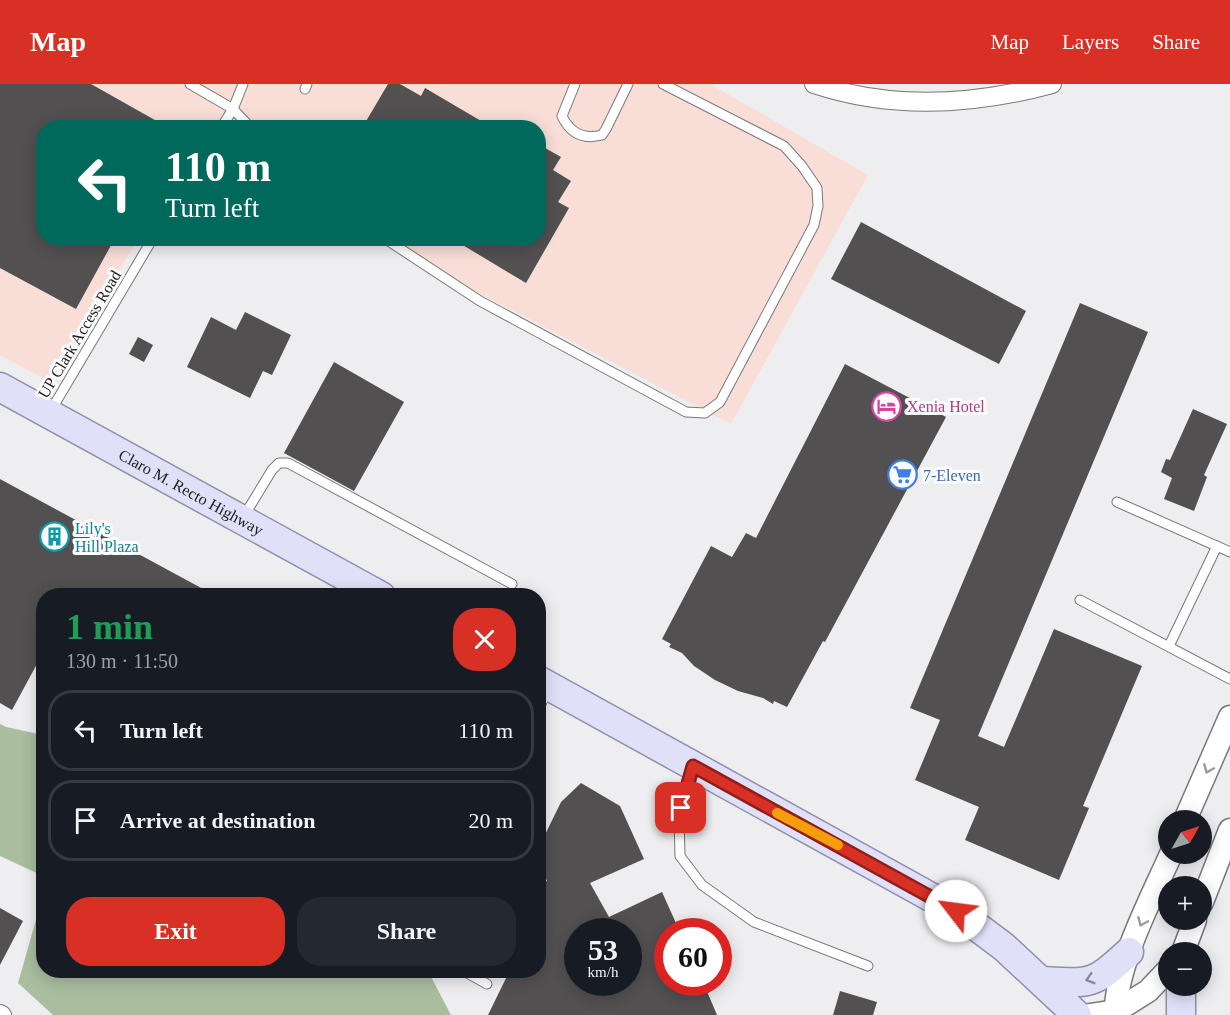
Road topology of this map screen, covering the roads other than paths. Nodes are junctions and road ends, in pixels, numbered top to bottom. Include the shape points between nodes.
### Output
1 (190, 84) edge
2 (243, 84) edge
3 (575, 84) edge
4 (628, 84) edge
5 (663, 84) edge
6 (814, 84) edge
7 (1052, 84) edge
8 (233, 109) junction
9 (226, 120) edge
10 (243, 120) edge
11 (148, 246) edge
12 (396, 246) edge
13 (0, 387) edge
14 (49, 414) junction
15 (1118, 502) dead end
16 (242, 518) junction
17 (1217, 546) junction
18 (1230, 552) edge
19 (512, 584) dead end
20 (366, 588) edge
21 (1080, 600) dead end
22 (1169, 646) junction
23 (1230, 680) edge
24 (546, 694) edge
25 (1230, 717) edge
26 (693, 766) junction
27 (1189, 810) edge
28 (1230, 830) edge
29 (1167, 864) edge
30 (1212, 883) edge
31 (1129, 952) junction
32 (868, 966) dead end
33 (476, 978) edge
34 (1158, 980) edge
35 (1043, 981) junction
36 (487, 984) dead end
37 (1181, 996) edge
38 (1116, 1013) edge
39 (1077, 1015) edge
40 (1090, 1015) edge
41 (1181, 1015) edge

1 - 8 lane
2 - 8 lane
3 - 4 lane via 561,116 577,135 591,138 602,135
5 - 12 lane via 784,146 817,188 819,207 814,225 720,402 705,413 686,412 480,301
6 - 7 street via 864,98 903,102 978,99
8 - 9 lane
8 - 10 lane
11 - 14 lane, UP Clark Access Road
13 - 14 main road, Claro M. Recto Highway
14 - 16 main road, Claro M. Recto Highway
15 - 17 lane
16 - 19 lane via 272,471 279,463 288,463
16 - 20 main road, Claro M. Recto Highway
17 - 18 lane
17 - 22 lane
21 - 22 lane
22 - 23 lane
24 - 26 main road
25 -> 27 street
26 - 32 lane via 679,815 680,856 702,885 754,922
26 - 35 main road via 956,911
28 - 30 street
29 -> 31 street
31 -> 35 main road via 1091,981
31 - 38 street
33 - 36 lane
34 - 38 street
35 - 39 main road
37 - 41 main road
38 - 40 street

